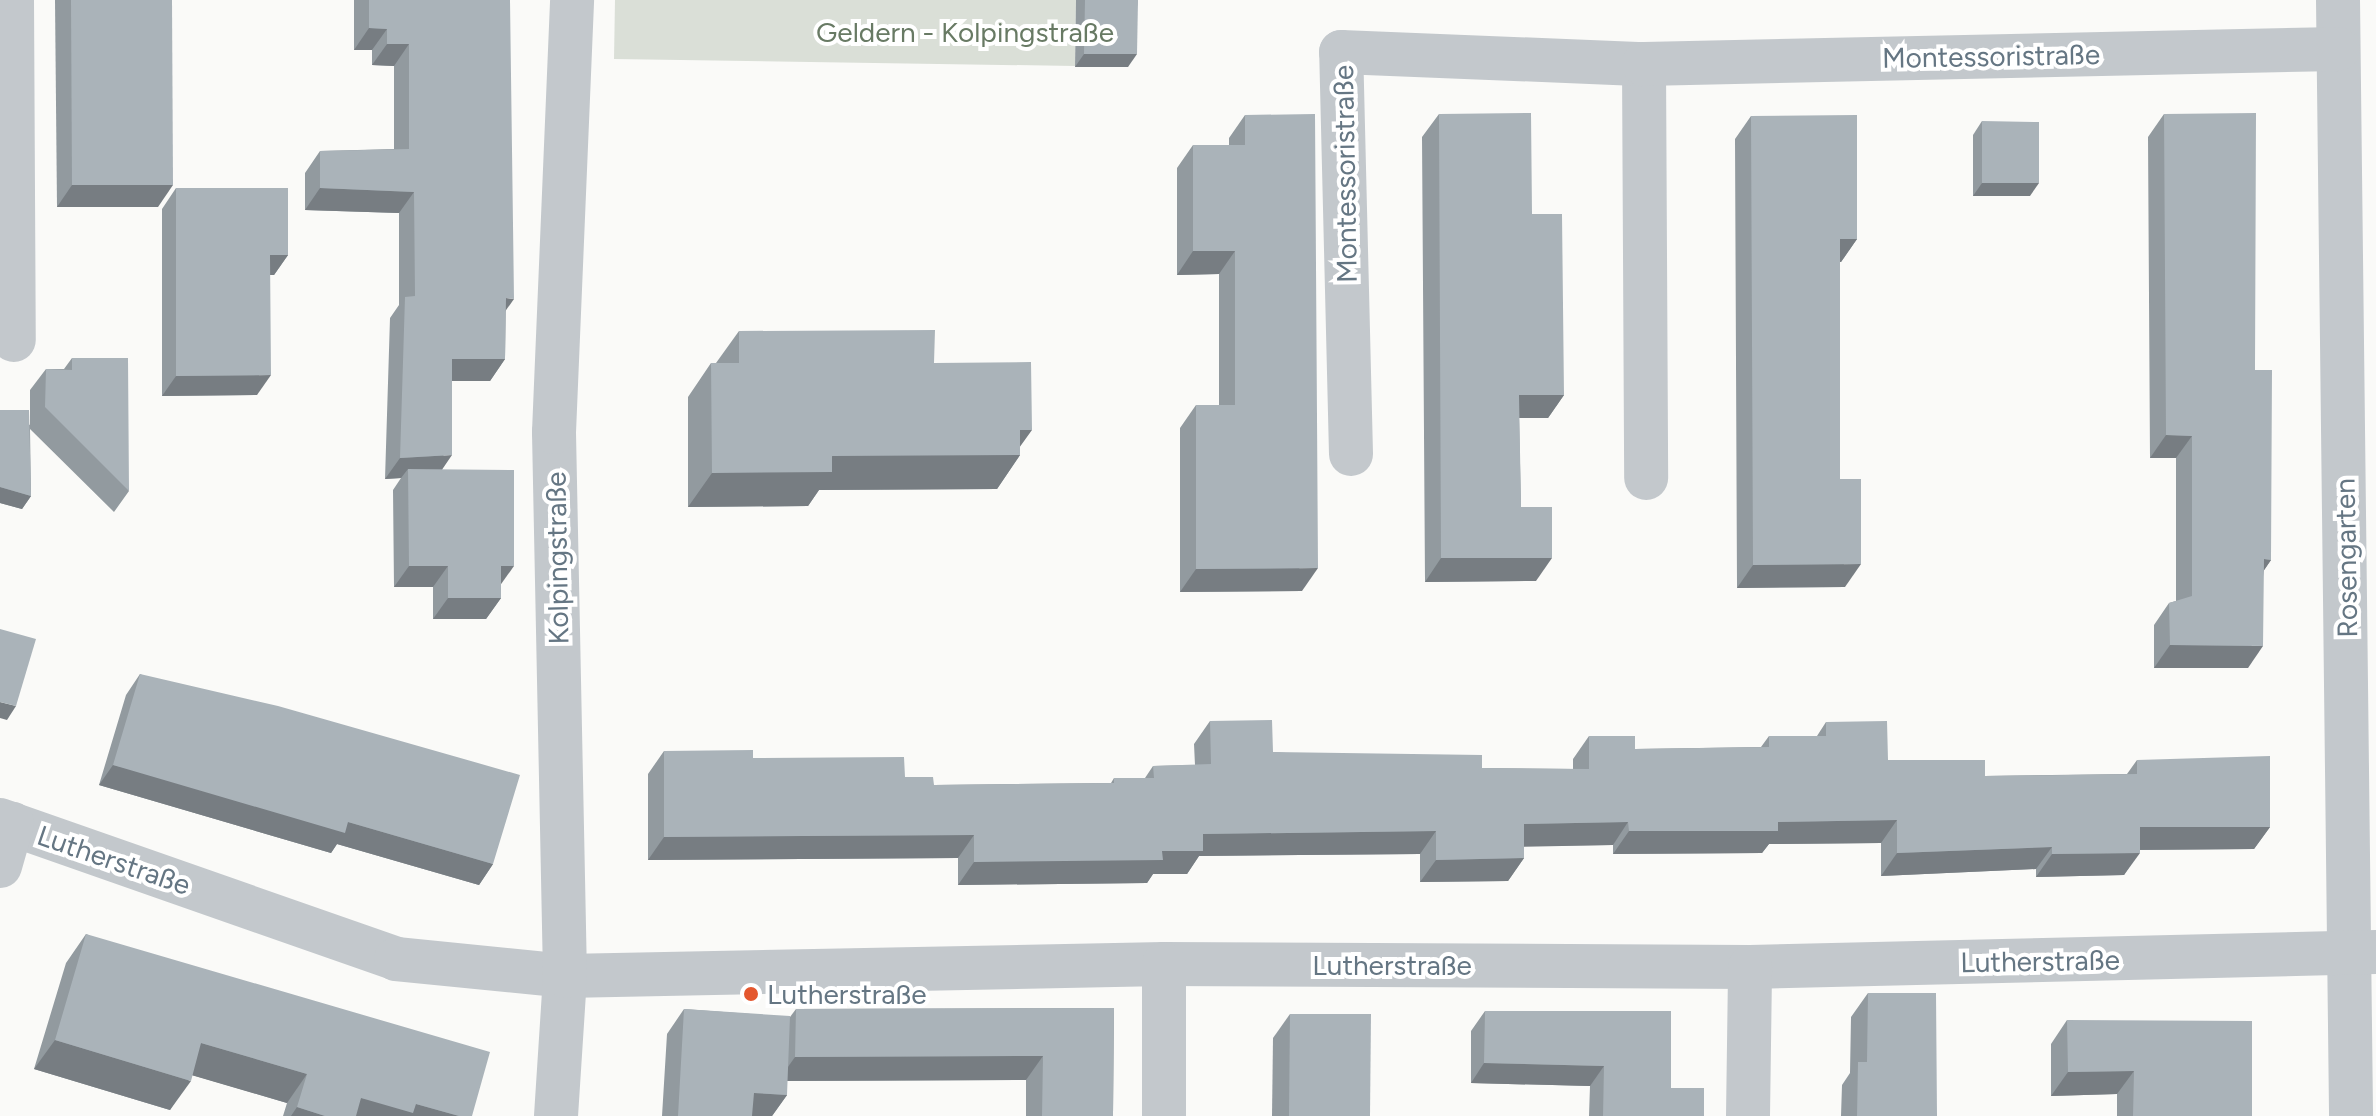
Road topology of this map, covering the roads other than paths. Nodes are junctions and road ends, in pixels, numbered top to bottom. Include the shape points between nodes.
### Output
1 (12, 0) edge
2 (572, 0) edge
3 (2338, 0) edge
4 (2338, 49) junction
5 (1644, 64) junction
6 (14, 340) dead end
7 (1351, 454) dead end
8 (1646, 478) dead end
9 (6, 822) edge
10 (0, 866) edge
11 (2364, 954) edge
12 (1164, 964) junction
13 (1750, 967) junction
14 (565, 976) junction
15 (556, 1116) edge
16 (1164, 1116) edge
17 (1748, 1116) edge
18 (2351, 1116) edge

1 - 6 street
2 - 14 street, Kolpingstraße via 554,432
3 - 4 street, Rosengarten
4 - 5 street, Montessoristraße
4 - 11 street, Rosengarten
5 - 7 street, Montessoristraße via 1341,52
5 - 8 street
9 - 10 street
9 - 14 street, Lutherstraße via 396,959
11 - 13 street, Lutherstraße
11 - 18 street, Rosengarten
12 - 13 street, Lutherstraße
12 - 14 street, Lutherstraße
12 - 16 street
13 - 17 street
14 - 15 street, Kolpingstraße

